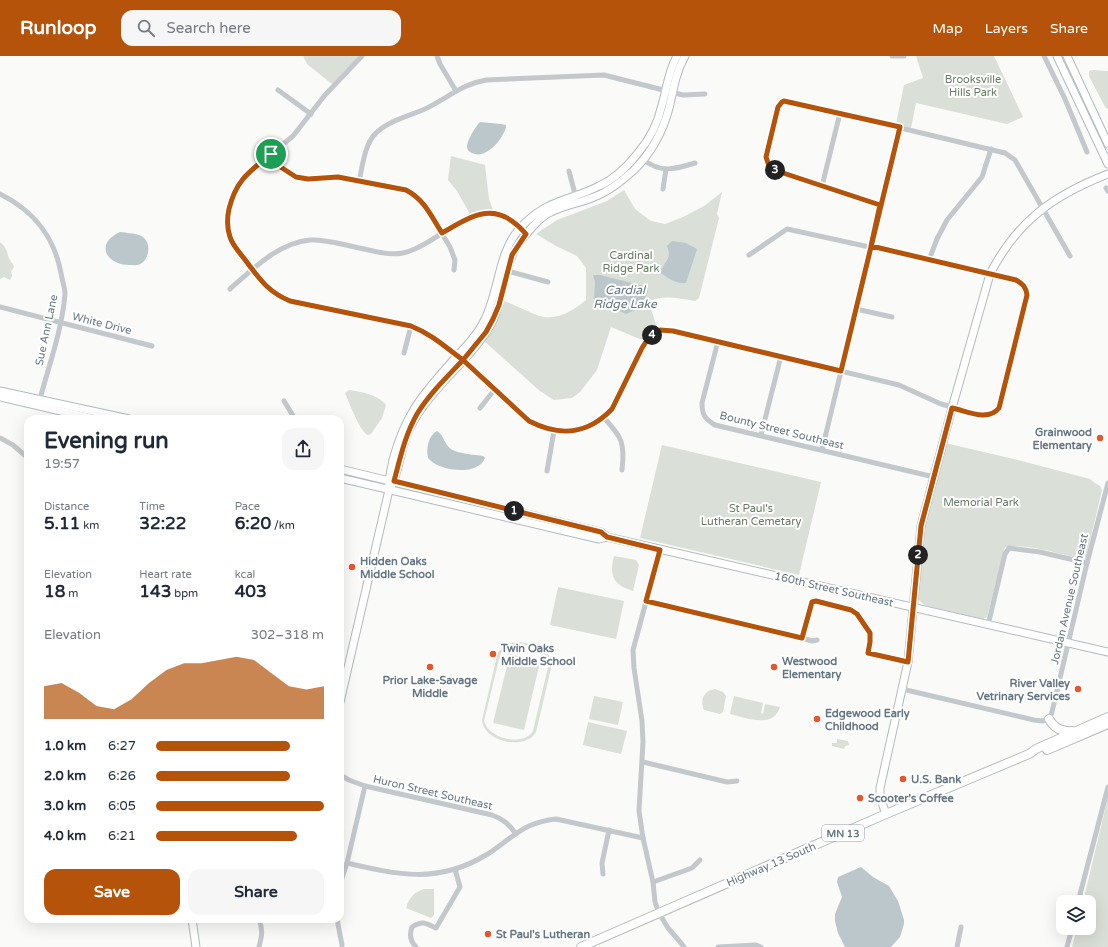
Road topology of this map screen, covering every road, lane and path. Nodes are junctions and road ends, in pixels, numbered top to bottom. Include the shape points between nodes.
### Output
1 (362, 56) edge
2 (437, 56) edge
3 (677, 56) edge
4 (685, 56) edge
5 (892, 56) edge
6 (904, 56) edge
7 (1044, 56) edge
8 (1057, 56) edge
9 (1067, 56) edge
10 (278, 90) dead end
11 (456, 91) junction
12 (669, 91) junction
13 (705, 94) dead end
14 (840, 113) junction
15 (311, 114) junction
16 (900, 127) junction
17 (1108, 144) edge
18 (991, 149) junction
19 (1087, 152) dead end
20 (271, 154) junction
21 (643, 159) junction
22 (695, 163) dead end
23 (1108, 164) edge
24 (666, 169) junction
25 (569, 171) dead end
26 (1108, 174) edge
27 (360, 181) junction
28 (822, 186) junction
29 (664, 189) dead end
30 (0, 194) edge
31 (577, 199) junction
32 (880, 205) junction
33 (1043, 208) junction
34 (520, 227) junction
35 (442, 233) junction
36 (526, 234) junction
37 (871, 246) junction
38 (749, 255) dead end
39 (1070, 256) dead end
40 (929, 260) junction
41 (252, 269) junction
42 (454, 270) dead end
43 (504, 271) junction
44 (990, 274) junction
45 (548, 282) dead end
46 (230, 289) dead end
47 (0, 307) edge
48 (856, 309) junction
49 (892, 317) dead end
50 (60, 323) junction
51 (411, 326) junction
52 (718, 341) junction
53 (152, 346) dead end
54 (404, 353) dead end
55 (781, 356) junction
56 (460, 358) junction
57 (841, 371) junction
58 (495, 389) junction
59 (0, 391) edge
60 (0, 397) edge
61 (40, 399) junction
62 (284, 400) dead end
63 (480, 408) dead end
64 (952, 408) junction
65 (78, 415) edge
66 (107, 415) edge
67 (293, 415) edge
68 (604, 418) junction
69 (554, 431) junction
70 (761, 435) junction
71 (0, 438) edge
72 (822, 450) junction
73 (24, 455) edge
74 (344, 470) edge
75 (622, 470) dead end
76 (548, 471) dead end
77 (934, 477) junction
78 (344, 479) edge
79 (391, 481) junction
80 (1108, 484) edge
81 (389, 490) junction
82 (607, 537) junction
83 (660, 550) junction
84 (1087, 563) junction
85 (646, 601) junction
86 (913, 608) junction
87 (988, 625) junction
88 (802, 638) junction
89 (817, 640) dead end
90 (1068, 643) junction
91 (1108, 652) edge
92 (908, 662) junction
93 (344, 685) edge
94 (902, 689) junction
95 (1108, 717) edge
96 (1049, 719) junction
97 (1108, 724) edge
98 (1077, 731) junction
99 (1028, 754) junction
100 (643, 762) junction
101 (344, 777) edge
102 (737, 781) dead end
103 (365, 786) junction
104 (1108, 787) edge
105 (886, 814) junction
106 (609, 830) junction
107 (516, 834) junction
108 (643, 838) junction
109 (700, 860) dead end
110 (347, 863) junction
111 (455, 869) junction
112 (344, 872) edge
113 (603, 874) dead end
114 (653, 882) junction
115 (1080, 895) edge
116 (659, 913) junction
117 (193, 923) edge
118 (260, 923) edge
119 (338, 923) edge
120 (962, 927) dead end
121 (1070, 935) edge
122 (342, 945) dead end
123 (196, 947) edge
124 (259, 947) edge
125 (416, 947) edge
126 (581, 947) edge
127 (684, 947) edge
128 (718, 947) edge
129 (761, 947) edge
130 (957, 947) edge
131 (1067, 947) edge

1 - 15 street via 325,95
2 - 11 street
3 - 12 street via 668,76
4 - 12 street
5 - 6 street
7 - 19 street
8 - 23 street
9 - 17 street
10 - 15 street
11 - 12 street via 474,82 486,80 596,75
11 - 27 street via 385,126 376,134 367,147
12 - 13 street
12 - 21 street via 669,107 662,129
12 - 31 street via 648,140 635,157 623,171
14 - 16 street
14 - 28 street
14 - 28 street via 788,101 782,102 778,107 766,157 769,166
15 - 20 street via 293,136
16 - 18 street
16 - 32 street
18 - 33 street via 1005,153 1015,160
18 - 40 street via 982,177 947,220
20 - 27 street via 279,166 296,177 338,177
20 - 41 street via 243,178 235,190 228,213 230,238
21 - 24 street via 653,166
21 - 31 street via 633,170 595,197
22 - 24 street
24 - 29 street
25 - 31 street
26 - 33 street via 1088,182
27 - 35 street via 406,190 415,195 423,202
28 - 32 street
30 - 50 street, Sue Ann Lane via 15,202 37,220 56,253 65,293
31 - 34 street via 557,202 540,210
31 - 36 street via 541,218
32 - 37 street
33 - 39 street
33 - 44 street via 1015,235
34 - 35 street via 512,219 490,213 466,219
34 - 36 street
34 - 43 street via 507,249
35 - 41 street via 416,250 402,254 378,252 327,241 299,242 273,254
35 - 42 street via 455,260
36 - 43 street
37 - 38 street via 787,229
37 - 40 street
37 - 48 street
40 - 44 street
41 - 46 street
41 - 51 street via 269,290 290,301
43 - 45 street
43 - 56 street via 483,324
44 - 64 street
44 - 64 street via 1016,280 1024,286 1027,295 999,408 996,413 990,415
47 - 50 street, White Drive
48 - 49 street
48 - 57 street
50 - 53 street, White Drive
50 - 61 street, Sue Ann Lane
51 - 54 street
51 - 56 street via 440,341
52 - 55 street
52 - 68 street via 660,330 649,337 619,397
52 - 70 street, Bounty Street Southeast via 702,403 704,418 714,425
55 - 57 street
55 - 70 street
56 - 58 street
56 - 79 street via 418,400 410,414 396,450
57 - 64 street via 898,385
57 - 72 street
58 - 63 street
58 - 69 street via 529,421
59 - 61 street
60 - 65 street
61 - 66 street
62 - 67 street
64 - 77 street
68 - 69 street via 581,429
68 - 75 street via 621,438 624,453
69 - 76 street
70 - 72 street, Bounty Street Southeast
71 - 73 street
72 - 77 street, Bounty Street Southeast
74 - 79 street, 160th Street Southeast
77 - 86 street via 921,526
78 - 81 street, 160th Street Southeast
79 - 81 street
79 - 82 street, 160th Street Southeast via 601,532
80 - 84 street, Jordan Avenue Southeast
81 - 82 street, 160th Street Southeast via 599,539
81 - 93 street
82 - 83 street, 160th Street Southeast
83 - 85 street
83 - 86 street, 160th Street Southeast
84 - 87 street via 1009,548 1005,554
84 - 90 street, Jordan Avenue Southeast
85 - 88 street
85 - 100 street via 633,650 642,721
86 - 87 street, 160th Street Southeast
86 - 92 street
87 - 90 street, 160th Street Southeast
88 - 89 street
88 - 92 street via 810,606 816,601 857,614 870,633 868,653
90 - 91 street, 160th Street Southeast
90 - 96 street, Jordan Avenue Southeast
92 - 94 street
94 - 96 street via 1034,720
94 - 105 street via 880,788 880,797
95 - 98 main road, Highway 13 South / MN 13
96 - 98 main road via 1060,730
97 - 99 main road, Highway 13 South / MN 13 via 1037,753
98 - 99 main road, Highway 13 South / MN 13
99 - 105 main road, Highway 13 South / MN 13
100 - 102 street via 727,782
100 - 108 street via 639,811
101 - 103 street, Huron Street Southeast
103 - 107 street, Huron Street Southeast via 492,815 510,826
103 - 110 street
104 - 115 street
105 - 116 main road, Highway 13 South / MN 13
106 - 107 street via 556,819 541,821
106 - 108 street
106 - 113 street via 602,863
107 - 111 street via 486,856
108 - 114 street
109 - 114 street via 692,868
110 - 111 street via 408,875
110 - 112 street
111 - 125 street via 460,887 436,928 426,923 418,923 412,927 411,942
114 - 116 street
116 - 126 main road, Highway 13 South / MN 13
116 - 127 street
117 - 123 street
118 - 124 street via 263,934
119 - 122 street
120 - 130 street
121 - 131 street
128 - 129 street

